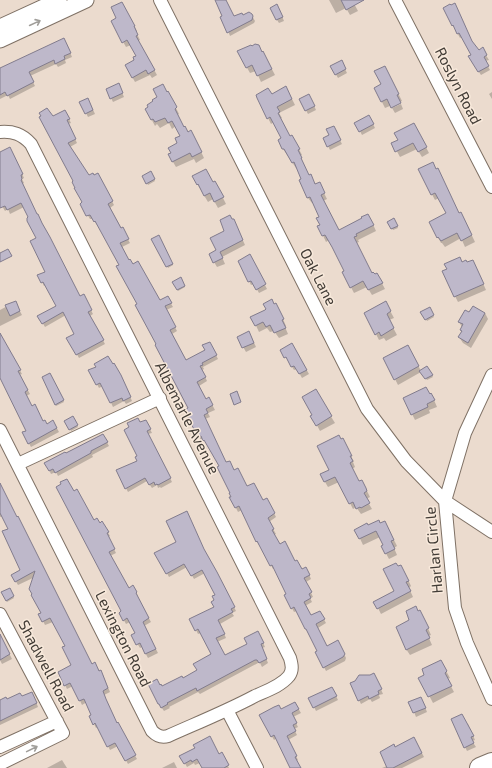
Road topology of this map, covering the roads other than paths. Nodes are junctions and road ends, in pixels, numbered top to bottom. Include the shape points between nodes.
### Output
1 (59, 0) edge
2 (86, 0) edge
3 (160, 0) edge
4 (395, 0) edge
5 (0, 27) edge
6 (0, 40) edge
7 (0, 132) edge
8 (492, 187) edge
9 (492, 375) edge
10 (160, 398) junction
11 (0, 430) edge
12 (18, 464) junction
13 (445, 501) junction
14 (492, 532) edge
15 (0, 614) edge
16 (492, 699) edge
17 (227, 710) junction
18 (57, 721) junction
19 (0, 747) edge
20 (492, 763) edge
21 (0, 764) edge
22 (257, 768) edge
23 (480, 768) edge

1 - 5 street
6 -> 2 street
3 - 13 street, Oak Lane via 367,409 406,461
4 - 8 street, Roslyn Road
7 - 10 street, Albemarle Avenue via 14,132 31,144
9 - 13 street, Harlan Circle via 465,433
10 - 12 street
10 - 17 street, Albemarle Avenue via 292,664 290,675 285,681
11 - 12 street, Lexington Road
12 - 17 street, Lexington Road via 152,731 160,736 168,736
13 - 14 street, Oak Lane
13 - 16 street, Harlan Circle via 455,608 467,643
15 - 18 street, Shadwell Road
17 - 22 street
18 - 19 street
21 -> 18 street, Shadwell Road via 63,733
20 - 23 main road

